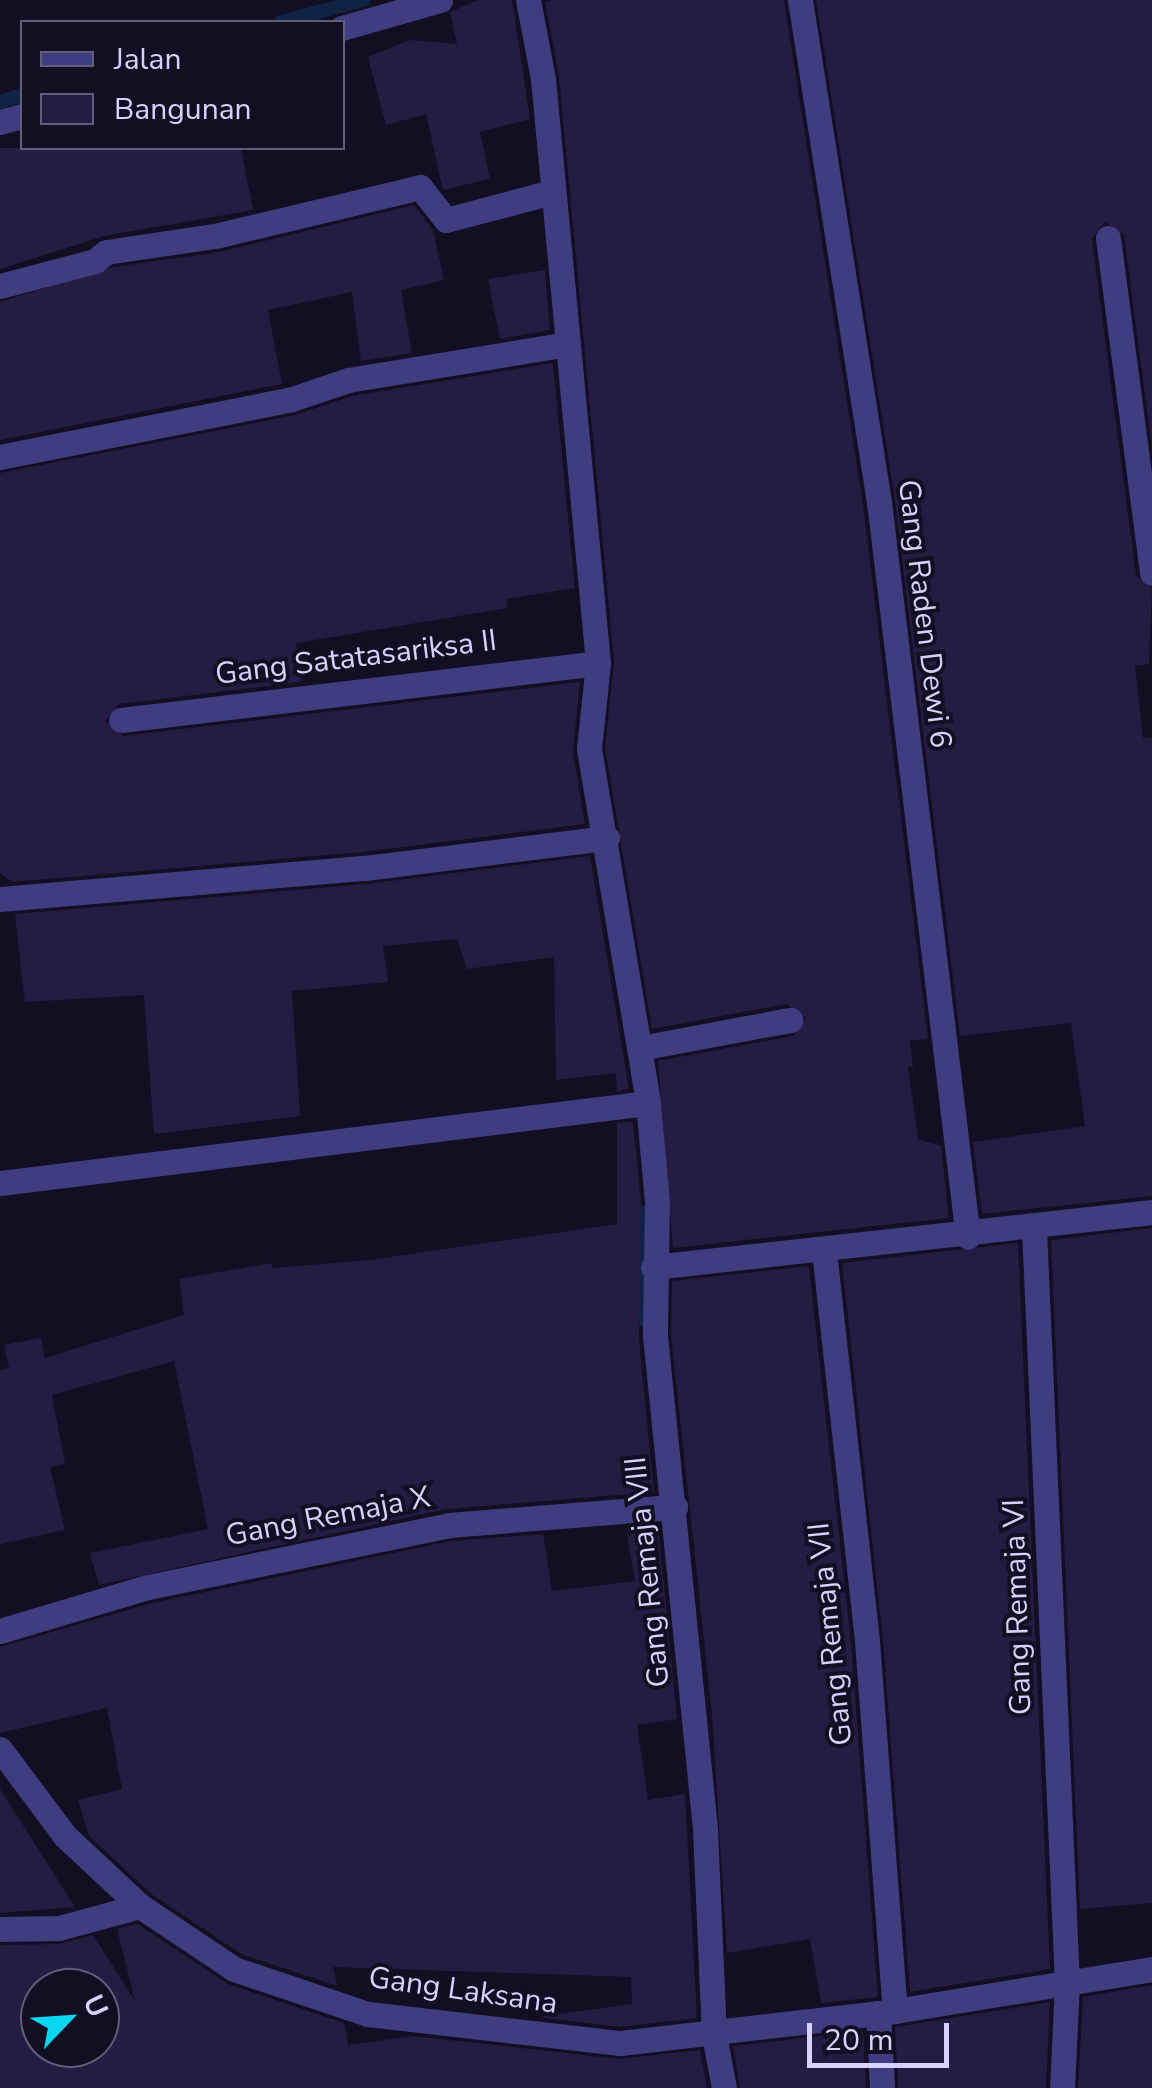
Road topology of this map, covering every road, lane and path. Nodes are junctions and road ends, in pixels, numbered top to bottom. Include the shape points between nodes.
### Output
1 (440, 0) edge
2 (528, 0) edge
3 (800, 0) edge
4 (345, 27) edge
5 (552, 192) junction
6 (1108, 238) dead end
7 (0, 286) edge
8 (567, 344) junction
9 (0, 456) edge
10 (1152, 572) edge
11 (598, 663) junction
12 (120, 720) dead end
13 (607, 838) junction
14 (0, 899) edge
15 (790, 1020) dead end
16 (640, 1048) junction
17 (648, 1103) junction
18 (0, 1183) edge
19 (1152, 1212) edge
20 (1034, 1228) junction
21 (968, 1238) junction
22 (824, 1251) junction
23 (653, 1267) junction
24 (676, 1506) junction
25 (0, 1631) edge
26 (0, 1750) edge
27 (140, 1906) junction
28 (0, 1929) edge
29 (1152, 1969) edge
30 (1066, 1983) junction
31 (887, 2012) junction
32 (714, 2035) junction
33 (724, 2088) edge
34 (882, 2088) edge
35 (1062, 2088) edge

1 - 4 street
2 - 5 street, Gang Remaja VIII via 543,79
3 - 21 street, Gang Raden Dewi 6 via 878,502
5 - 7 street via 446,220 420,187 230,233 106,252 95,261
5 - 8 street, Gang Remaja VIII
6 - 10 street
8 - 9 street via 348,380 275,403
8 - 11 street, Gang Remaja VIII
11 - 12 street, Gang Satatasariksa II
11 - 13 street, Gang Remaja VIII via 590,749
13 - 14 street via 364,868
13 - 16 street, Gang Remaja VIII
15 - 16 street
16 - 17 street, Gang Remaja VIII
17 - 18 street
17 - 23 street, Gang Remaja VIII via 657,1202
19 - 20 street
20 - 21 street
20 - 30 street, Gang Remaja VI
21 - 22 street
22 - 23 street
22 - 31 street, Gang Remaja VII via 867,1641
23 - 24 street, Gang Remaja VIII
24 - 25 street, Gang Remaja X via 449,1525 148,1587
24 - 32 street, Gang Remaja VIII
26 - 27 street, Gang Laksana via 64,1836
27 - 28 street via 59,1928
27 - 32 street, Gang Laksana via 234,1969 368,2014 620,2043
29 - 30 street, Gang Laksana
30 - 31 street, Gang Laksana
30 - 35 street, Gang Remaja VI
31 - 32 street, Gang Laksana
31 - 34 street, Gang Remaja VII
32 - 33 street, Gang Remaja VIII

